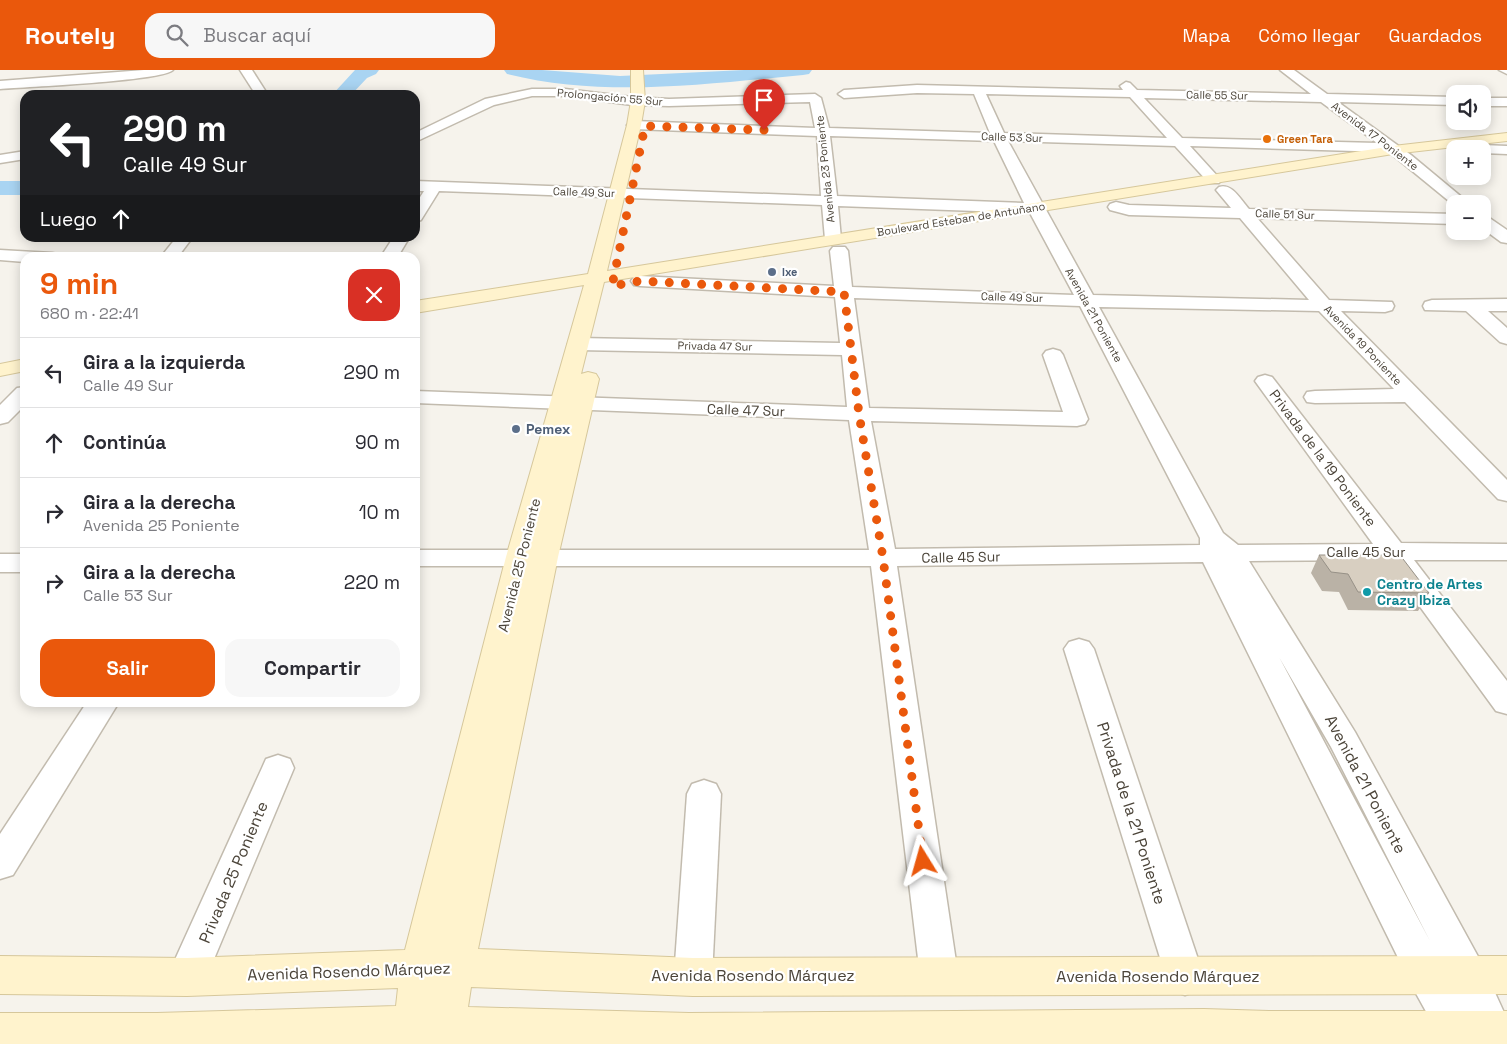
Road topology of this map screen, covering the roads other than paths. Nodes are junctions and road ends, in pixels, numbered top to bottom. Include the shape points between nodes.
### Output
1 (167, 70) edge
2 (246, 70) edge
3 (1286, 70) edge
4 (641, 71) edge
5 (138, 73) edge
6 (1118, 74) dead end
7 (0, 85) edge
8 (259, 90) edge
9 (978, 90) junction
10 (1132, 93) junction
11 (844, 94) dead end
12 (643, 95) junction
13 (1322, 98) junction
14 (1446, 101) edge
15 (1491, 102) edge
16 (1507, 102) edge
17 (820, 104) joint
18 (640, 125) junction
19 (823, 132) junction
20 (420, 136) edge
21 (997, 136) junction
22 (1507, 137) edge
23 (1178, 141) junction
24 (1507, 146) edge
25 (1491, 148) edge
26 (1491, 149) edge
27 (1507, 150) edge
28 (1397, 152) junction
29 (1446, 152) edge
30 (20, 156) edge
31 (0, 159) edge
32 (1219, 185) junction
33 (420, 186) edge
34 (435, 186) junction
35 (624, 194) junction
36 (1451, 195) edge
37 (829, 201) junction
38 (1116, 207) junction
39 (420, 209) edge
40 (1037, 213) junction
41 (1245, 213) junction
42 (1446, 219) edge
43 (1491, 220) edge
44 (626, 221) dead end
45 (1507, 221) edge
46 (1491, 226) edge
47 (1507, 238) edge
48 (22, 242) dead end
49 (181, 242) edge
50 (836, 245) junction
51 (173, 252) edge
52 (0, 255) edge
53 (20, 256) edge
54 (607, 277) junction
55 (640, 281) junction
56 (844, 292) junction
57 (1086, 300) junction
58 (1324, 305) junction
59 (1507, 305) edge
60 (420, 306) edge
61 (1385, 306) dead end
62 (1432, 306) dead end
63 (1470, 306) junction
64 (420, 319) edge
65 (1507, 338) edge
66 (588, 344) junction
67 (851, 349) junction
68 (1053, 355) dead end
69 (20, 361) edge
70 (0, 364) edge
71 (20, 366) edge
72 (0, 370) edge
73 (20, 378) edge
74 (1264, 381) dead end
75 (0, 382) edge
76 (1411, 395) junction
77 (20, 397) edge
78 (420, 397) edge
79 (1315, 397) dead end
80 (571, 403) junction
81 (859, 414) junction
82 (0, 418) edge
83 (1507, 494) edge
84 (1219, 548) junction
85 (1393, 551) junction
86 (1507, 552) edge
87 (532, 557) junction
88 (420, 558) edge
89 (883, 558) junction
90 (0, 563) edge
91 (20, 563) edge
92 (1079, 649) dead end
93 (1507, 703) edge
94 (101, 707) edge
95 (278, 768) dead end
96 (704, 794) dead end
97 (0, 864) edge
98 (438, 967) junction
99 (0, 975) edge
100 (939, 975) junction
101 (1427, 975) junction
102 (1467, 975) junction
103 (1507, 975) edge
104 (188, 976) junction
105 (692, 977) junction
106 (1184, 978) junction
107 (0, 1034) edge
108 (427, 1035) edge
109 (1485, 1036) edge
110 (1206, 1037) edge
111 (939, 1038) edge
112 (155, 1039) edge
113 (688, 1039) edge

1 - 5 street
2 - 8 street
3 - 13 street, Avenida 17 Poniente
4 - 12 main road, Avenida 25 Poniente
5 - 7 street
6 - 10 street, Avenida 19 Poniente
9 - 10 street, Calle 55 Sur
9 - 11 street via 917,89
9 - 21 street, Avenida 21 Poniente
10 - 13 street, Calle 55 Sur
10 - 23 street, Avenida 19 Poniente
12 - 17 street, Prolongación 55 Sur
12 - 18 main road, Avenida 25 Poniente
12 - 20 street, Prolongación 55 Sur via 519,94 493,101
13 - 14 street, Calle 55 Sur
13 - 28 street, Avenida 17 Poniente
15 - 16 street
17 - 19 street, Avenida 23 Poniente
18 - 19 street, Calle 53 Sur
18 - 35 main road, Avenida 25 Poniente
19 - 21 street, Calle 53 Sur
19 - 37 street, Avenida 23 Poniente
21 - 23 street, Calle 53 Sur
21 - 40 street, Avenida 21 Poniente
22 - 28 main road, Boulevard Esteban de Antuñano
23 - 28 street, Calle 53 Sur
23 - 32 street, Avenida 19 Poniente
24 - 25 main road
26 - 27 street
28 - 29 main road, Boulevard Esteban de Antuñano
28 - 32 main road, Boulevard Esteban de Antuñano
28 - 36 street, Avenida 17 Poniente
30 - 31 street
32 - 38 main road, Boulevard Esteban de Antuñano
32 - 40 main road, Boulevard Esteban de Antuñano
32 - 41 street, Avenida 19 Poniente
33 - 34 street
34 - 35 street, Calle 49 Sur
34 - 39 street
35 - 37 street, Calle 49 Sur
35 - 44 main road, Avenida 25 Poniente
35 - 54 main road, Avenida 25 Poniente
37 - 40 street, Calle 49 Sur
37 - 50 street, Avenida 23 Poniente
38 - 40 main road, Boulevard Esteban de Antuñano
38 - 41 street, Calle 51 Sur
40 - 50 main road, Boulevard Esteban de Antuñano
40 - 57 street, Avenida 21 Poniente
41 - 42 street, Calle 51 Sur
41 - 58 street, Avenida 19 Poniente
43 - 45 street
46 - 47 street
48 - 52 street
49 - 51 street
50 - 54 main road, Boulevard Esteban de Antuñano
50 - 55 main road, Boulevard Esteban de Antuñano
50 - 56 street, Avenida 23 Poniente
52 - 53 street
54 - 55 main road, Boulevard Esteban de Antuñano
54 - 60 main road, Boulevard Esteban de Antuñano
54 - 64 main road, Boulevard Esteban de Antuñano
54 - 66 main road, Avenida 25 Poniente
55 - 56 street, Calle 49 Sur
56 - 57 street, Calle 49 Sur
56 - 67 street, Avenida 23 Poniente
57 - 58 street, Calle 49 Sur
57 - 84 street, Avenida 21 Poniente
58 - 61 street, Calle 49 Sur
58 - 76 street, Avenida 19 Poniente
59 - 63 street
62 - 63 street
63 - 65 street
66 - 67 street, Privada 47 Sur
66 - 80 main road, Avenida 25 Poniente
67 - 81 street, Avenida 23 Poniente
68 - 81 street, Calle 47 Sur via 1077,419
69 - 70 main road
71 - 72 main road
73 - 75 main road
74 - 85 street, Privada de la 19 Poniente
76 - 79 street
76 - 83 street, Avenida 19 Poniente
77 - 82 street
78 - 80 street, Calle 47 Sur
80 - 81 street, Calle 47 Sur
80 - 87 main road, Avenida 25 Poniente
81 - 89 street, Avenida 23 Poniente
84 - 85 street, Calle 45 Sur
84 - 89 street, Calle 45 Sur
84 - 101 street, Avenida 21 Poniente via 1306,741
84 - 102 street, Avenida 21 Poniente via 1344,741
85 - 86 street, Calle 45 Sur
85 - 93 street, Privada de la 19 Poniente
87 - 88 street, Calle 45 Sur
87 - 89 street, Calle 45 Sur
87 - 98 main road, Avenida 25 Poniente
89 - 100 street, Avenida 23 Poniente
90 - 91 street
92 - 106 street, Privada de la 21 Poniente
94 - 97 street
95 - 104 street, Privada 25 Poniente
96 - 105 street
98 - 104 main road, Avenida Rosendo Márquez
98 - 105 main road, Avenida Rosendo Márquez
98 - 108 main road, Avenida 25 Poniente
99 - 104 main road, Avenida Rosendo Márquez
100 - 105 main road, Avenida Rosendo Márquez
100 - 106 main road, Avenida Rosendo Márquez
101 - 102 main road, Avenida Rosendo Márquez
101 - 106 main road, Avenida Rosendo Márquez
101 - 109 street, Avenida 21 Poniente
102 - 103 main road, Avenida Rosendo Márquez
102 - 109 street, Avenida 21 Poniente
107 - 112 main road
108 - 112 main road
108 - 113 main road
109 - 110 main road via 1269,1032
110 - 111 main road
111 - 113 main road

